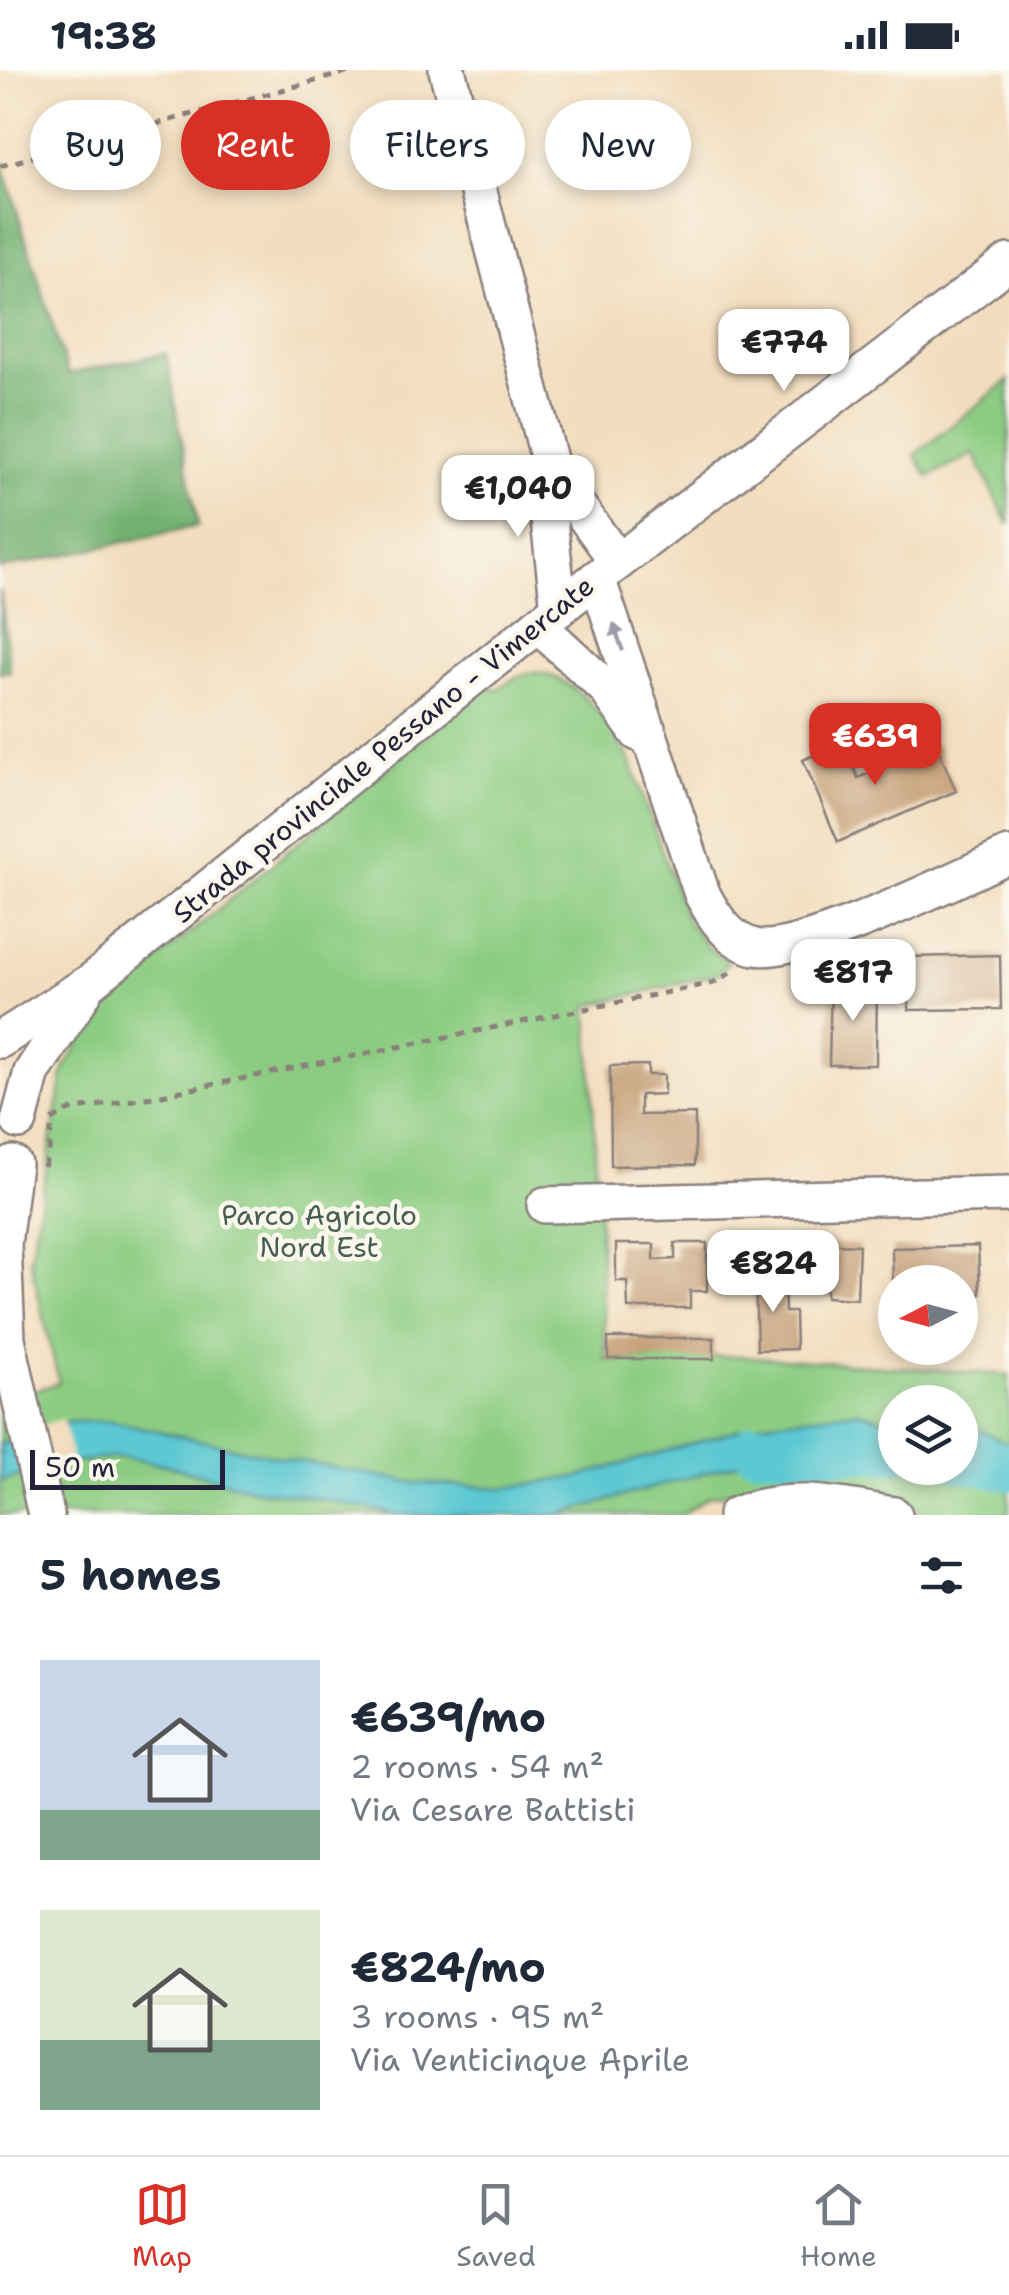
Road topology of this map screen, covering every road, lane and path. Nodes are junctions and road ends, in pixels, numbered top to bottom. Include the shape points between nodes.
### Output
1 (356, 70) edge
2 (447, 70) edge
3 (0, 166) edge
4 (1009, 262) edge
5 (552, 471) junction
6 (608, 570) junction
7 (548, 617) junction
8 (657, 763) junction
9 (1009, 855) edge
10 (740, 966) dead end
11 (92, 981) junction
12 (0, 1040) edge
13 (0, 1079) edge
14 (20, 1121) junction
15 (18, 1174) edge
16 (1009, 1194) edge
17 (545, 1205) dead end
18 (5, 1346) edge
19 (44, 1506) edge
20 (736, 1515) edge
21 (894, 1515) edge

1 - 3 path
2 - 5 street
4 - 6 street, Strada provinciale Pessano - Vimercate
5 - 6 street
5 - 7 street
6 - 7 street, Strada provinciale Pessano - Vimercate
8 -> 6 street
7 - 8 street
7 - 11 street, Strada provinciale Pessano - Vimercate
8 - 9 street via 702,894 728,932 752,946 816,938
10 - 15 path via 713,983 70,1110 52,1120 49,1152
11 - 12 street, Strada provinciale Pessano - Vimercate
11 - 14 street, Strada provinciale Pessano - Vimercate via 39,1059
13 - 14 street
14 - 15 street, Strada provinciale Pessano - Vimercate
15 - 18 street, Strada provinciale Pessano - Vimercate via 3,1244
16 - 17 street
18 - 19 street, Strada provinciale Pessano - Vimercate
20 - 21 street via 784,1502

